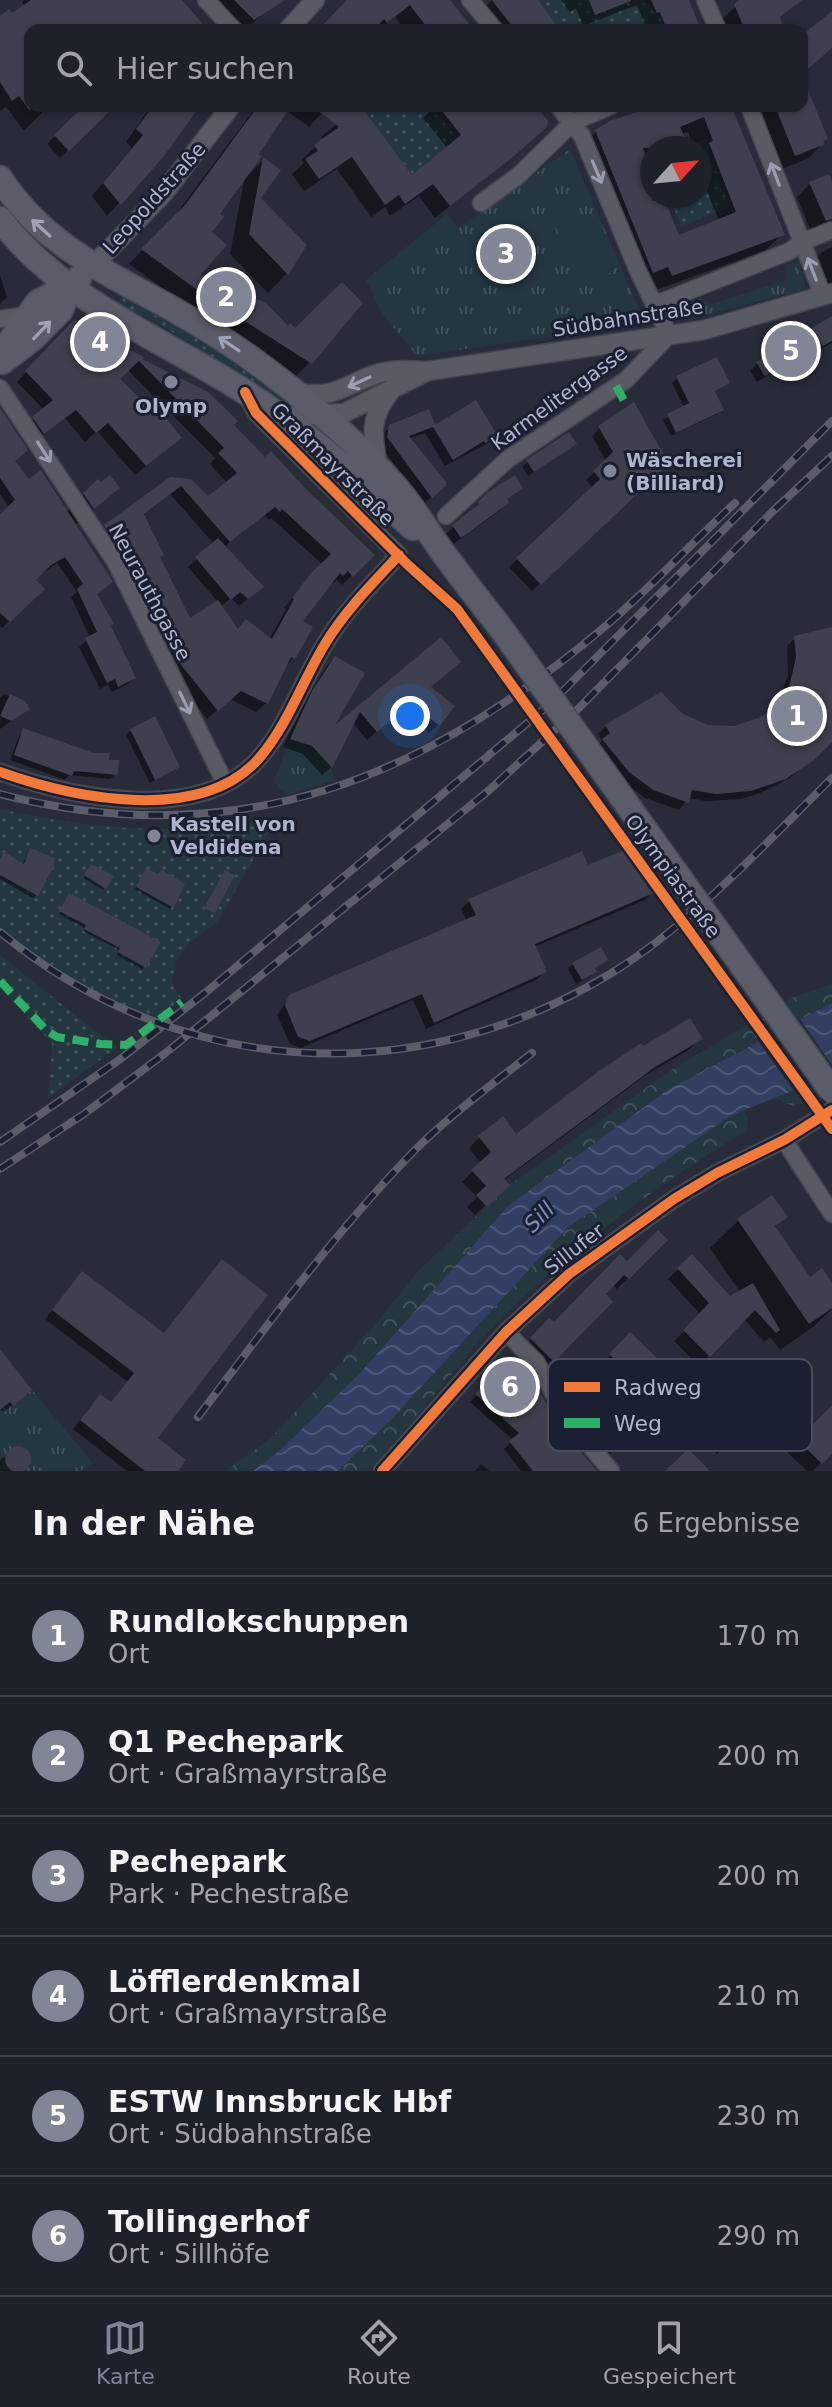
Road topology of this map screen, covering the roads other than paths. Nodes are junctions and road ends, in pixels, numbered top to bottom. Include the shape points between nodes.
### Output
1 (206, 0) edge
2 (315, 0) edge
3 (470, 0) edge
4 (705, 0) edge
5 (228, 24) edge
6 (293, 24) edge
7 (490, 24) edge
8 (715, 24) edge
9 (226, 112) edge
10 (564, 112) edge
11 (597, 112) edge
12 (751, 112) edge
13 (573, 122) junction
14 (0, 178) edge
15 (481, 203) dead end
16 (0, 219) edge
17 (832, 230) edge
18 (802, 242) junction
19 (93, 266) junction
20 (70, 285) junction
21 (828, 295) edge
22 (656, 304) junction
23 (27, 315) junction
24 (0, 319) edge
25 (669, 335) junction
26 (0, 355) edge
27 (0, 364) edge
28 (428, 371) junction
29 (0, 388) edge
30 (392, 389) junction
31 (292, 390) junction
32 (245, 392) junction
33 (322, 416) junction
34 (279, 417) junction
35 (378, 468) junction
36 (446, 516) dead end
37 (445, 556) junction
38 (503, 631) joint
39 (0, 772) edge
40 (225, 783) junction
41 (832, 1091) edge
42 (832, 1110) edge
43 (784, 1140) junction
44 (832, 1214) edge
45 (506, 1332) junction
46 (548, 1383) edge
47 (594, 1451) edge
48 (382, 1471) edge
49 (611, 1471) edge

1 - 5 street
2 - 6 street
3 - 7 street
4 - 8 street
9 - 19 street, Leopoldstraße via 162,195
10 - 13 street
11 - 13 street
18 -> 12 street
13 - 15 street via 519,175
13 -> 22 street
19 -> 14 main road, Graßmayrstraße via 33,221
16 - 20 main road, Graßmayrstraße via 34,257
17 - 18 street
21 -> 18 street
18 - 22 street
19 - 20 main road, Leopoldstraße
31 -> 19 main road, Graßmayrstraße via 207,329
20 - 23 main road, Leopoldstraße via 38,302
27 -> 20 main road, Leopoldstraße via 61,310
20 - 32 main road, Graßmayrstraße
21 - 25 street, Südbahnstraße
22 - 25 street
23 - 24 street
23 - 26 main road, Leopoldstraße
25 - 28 street, Südbahnstraße
25 - 36 street, Karmelitergasse via 626,380 508,459
28 - 30 street
28 -> 31 street via 390,371 327,394
29 -> 40 street, Neurauthgasse via 115,561
30 - 33 street via 344,413
30 - 35 street via 373,425
31 - 33 main road, Graßmayrstraße
32 - 34 main road, Graßmayrstraße
32 - 40 street, Graßmayrstraße via 256,413 399,555 327,641 261,757
33 - 34 street
33 - 35 main road, Graßmayrstraße
34 - 37 main road, Graßmayrstraße via 330,454
35 - 37 main road, Graßmayrstraße
37 - 38 main road, Graßmayrstraße
38 - 41 main road, Olympiastraße, bridge
39 - 40 street, Graßmayrstraße via 63,791 137,799 176,799
42 - 43 street, Sillufer
43 - 44 street
43 - 45 street, Sillufer via 717,1173 617,1238
45 - 46 street via 536,1362
45 - 48 street, Sillufer
47 - 49 street

